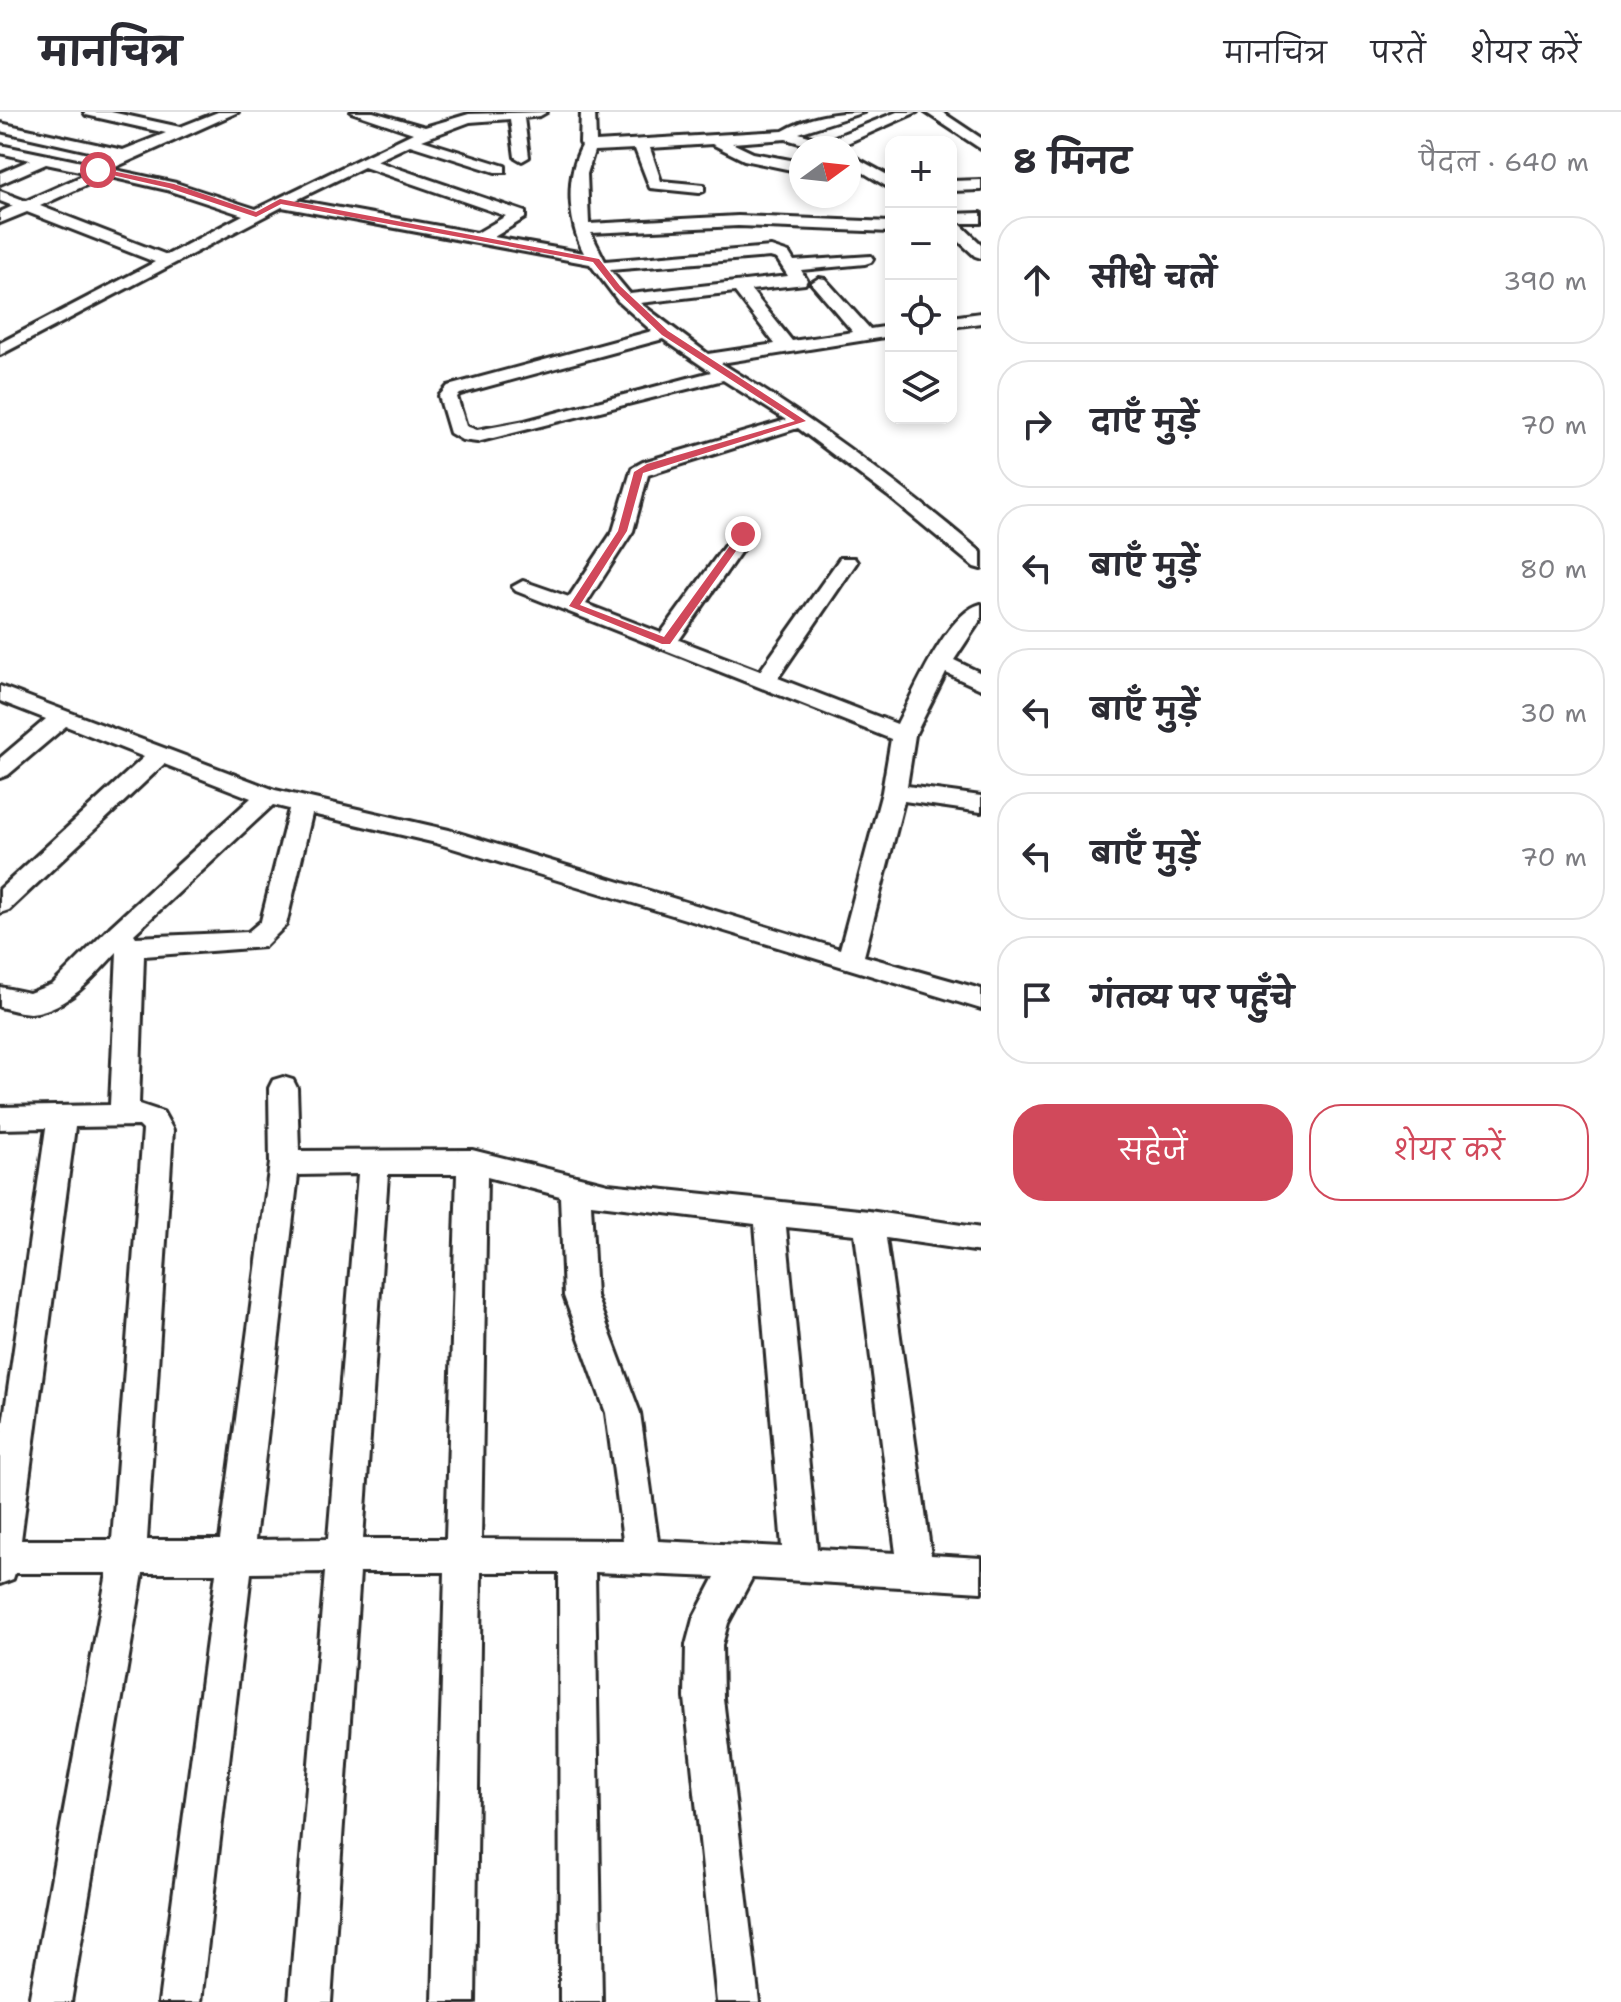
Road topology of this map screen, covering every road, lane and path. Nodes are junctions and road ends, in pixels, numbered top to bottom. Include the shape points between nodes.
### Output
1 (91, 112) edge
2 (231, 112) edge
3 (358, 112) edge
4 (516, 112) edge
5 (540, 112) edge
6 (588, 112) edge
7 (857, 112) edge
8 (910, 112) edge
9 (932, 112) edge
10 (444, 117) edge
11 (0, 127) edge
12 (182, 132) junction
13 (426, 132) junction
14 (786, 135) junction
15 (789, 136) edge
16 (853, 136) edge
17 (711, 138) junction
18 (408, 140) junction
19 (641, 144) junction
20 (981, 145) edge
21 (590, 146) junction
22 (0, 149) edge
23 (124, 155) junction
24 (522, 157) dead end
25 (44, 159) junction
26 (363, 162) junction
27 (789, 165) edge
28 (861, 166) edge
29 (500, 169) dead end
30 (101, 171) junction
31 (861, 177) edge
32 (0, 179) edge
33 (885, 181) edge
34 (885, 182) edge
35 (981, 185) edge
36 (957, 186) edge
37 (699, 188) dead end
38 (0, 196) edge
39 (280, 202) junction
40 (28, 206) junction
41 (256, 214) junction
42 (0, 218) edge
43 (981, 218) edge
44 (957, 219) edge
45 (885, 227) edge
46 (583, 229) junction
47 (957, 231) edge
48 (479, 239) junction
49 (957, 249) edge
50 (981, 253) edge
51 (865, 259) dead end
52 (168, 261) junction
53 (598, 263) junction
54 (791, 266) junction
55 (981, 271) edge
56 (819, 283) dead end
57 (740, 288) junction
58 (629, 299) junction
59 (981, 318) edge
60 (957, 321) edge
61 (885, 332) edge
62 (665, 333) junction
63 (866, 335) junction
64 (787, 347) junction
65 (0, 350) edge
66 (704, 360) junction
67 (725, 374) junction
68 (802, 421) junction
69 (743, 534) dead end
70 (847, 562) dead end
71 (981, 563) edge
72 (523, 587) dead end
73 (574, 606) junction
74 (981, 610) edge
75 (666, 642) junction
76 (941, 662) junction
77 (765, 681) junction
78 (981, 682) edge
79 (0, 693) edge
80 (63, 717) junction
81 (903, 735) junction
82 (160, 755) junction
83 (0, 770) edge
84 (894, 792) junction
85 (268, 796) junction
86 (302, 804) junction
87 (981, 804) edge
88 (0, 904) edge
89 (124, 940) junction
90 (850, 960) junction
91 (0, 997) edge
92 (981, 999) edge
93 (283, 1088) dead end
94 (124, 1115) junction
95 (0, 1118) edge
96 (62, 1118) junction
97 (374, 1161) junction
98 (472, 1162) junction
99 (285, 1163) junction
100 (575, 1187) junction
101 (769, 1212) junction
102 (869, 1223) junction
103 (981, 1240) edge
104 (346, 1555) junction
105 (463, 1555) junction
106 (577, 1555) junction
107 (128, 1556) junction
108 (235, 1556) junction
109 (643, 1558) junction
110 (1, 1560) edge
111 (742, 1561) junction
112 (801, 1565) junction
113 (916, 1572) junction
114 (981, 1575) edge
115 (50, 2002) edge
116 (180, 2002) edge
117 (310, 2002) edge
118 (454, 2002) edge
119 (581, 2002) edge
120 (738, 2002) edge

1 - 12 street
2 - 12 street
3 - 13 street
4 - 5 street
4 - 10 street
4 - 24 street
6 - 21 street
7 - 14 street
8 - 16 street
9 - 20 street
10 - 13 street
11 - 23 street
12 - 23 street
13 - 18 street
14 - 15 street
14 - 17 street
17 - 19 street
17 - 27 street via 749,157
18 - 26 street
18 - 29 street
19 - 21 street
19 - 37 street via 655,185
21 - 46 street via 578,176
22 - 25 street
23 - 30 street
25 - 30 street
25 - 32 street
26 - 39 street
26 - 48 street via 519,215
28 - 33 street
30 - 40 street
30 - 41 street via 171,186
31 - 34 street
35 - 36 street
38 - 40 street
39 - 41 street
39 - 48 street
40 - 42 street
40 - 52 street
41 - 52 street
43 - 44 street
45 - 46 street via 738,221
46 - 53 street
47 - 50 street
48 - 53 street
49 - 55 street
51 - 54 street
52 - 65 street
53 - 54 street via 771,252
53 - 58 street
54 - 57 street via 797,281
56 - 63 street
57 - 58 street
57 - 64 street
58 - 62 street
59 - 60 street
61 - 63 street
62 - 66 street
62 - 67 street via 454,390 448,396 457,429 477,436 526,426
63 - 64 street
64 - 66 street
66 - 67 street
67 - 68 street
68 - 71 street via 888,484
68 - 73 street via 639,472 623,531
69 - 75 street
70 - 77 street
72 - 73 street
73 - 75 street
74 - 76 street via 970,617
75 - 77 street
76 - 78 street
76 - 81 street
77 - 81 street
79 - 80 street
80 - 82 street
80 - 83 street
81 - 84 street
82 - 85 street
82 - 88 street
84 - 87 street
84 - 90 street
85 - 86 street
85 - 89 street
86 - 89 street via 273,925 265,935 255,941
86 - 90 street via 440,836
89 - 91 street via 63,991 30,1003
89 - 94 street via 130,995
90 - 92 street
93 - 99 street
94 - 96 street
94 - 107 street via 142,1115 158,1130
95 - 96 street
96 - 110 street
97 - 98 street
97 - 99 street
97 - 104 street
98 - 100 street
98 - 105 street
99 - 108 street
100 - 101 street via 608,1196
100 - 109 street via 580,1296 623,1413
101 - 102 street
101 - 112 street
102 - 103 street
102 - 113 street
104 - 105 street
104 - 108 street
104 - 117 street
105 - 106 street
105 - 118 street
106 - 109 street
106 - 119 street
107 - 108 street
107 - 110 street
107 - 115 street
108 - 116 street
109 - 111 street
111 - 112 street
111 - 120 street via 711,1619 704,1645 704,1698
112 - 113 street
113 - 114 street

